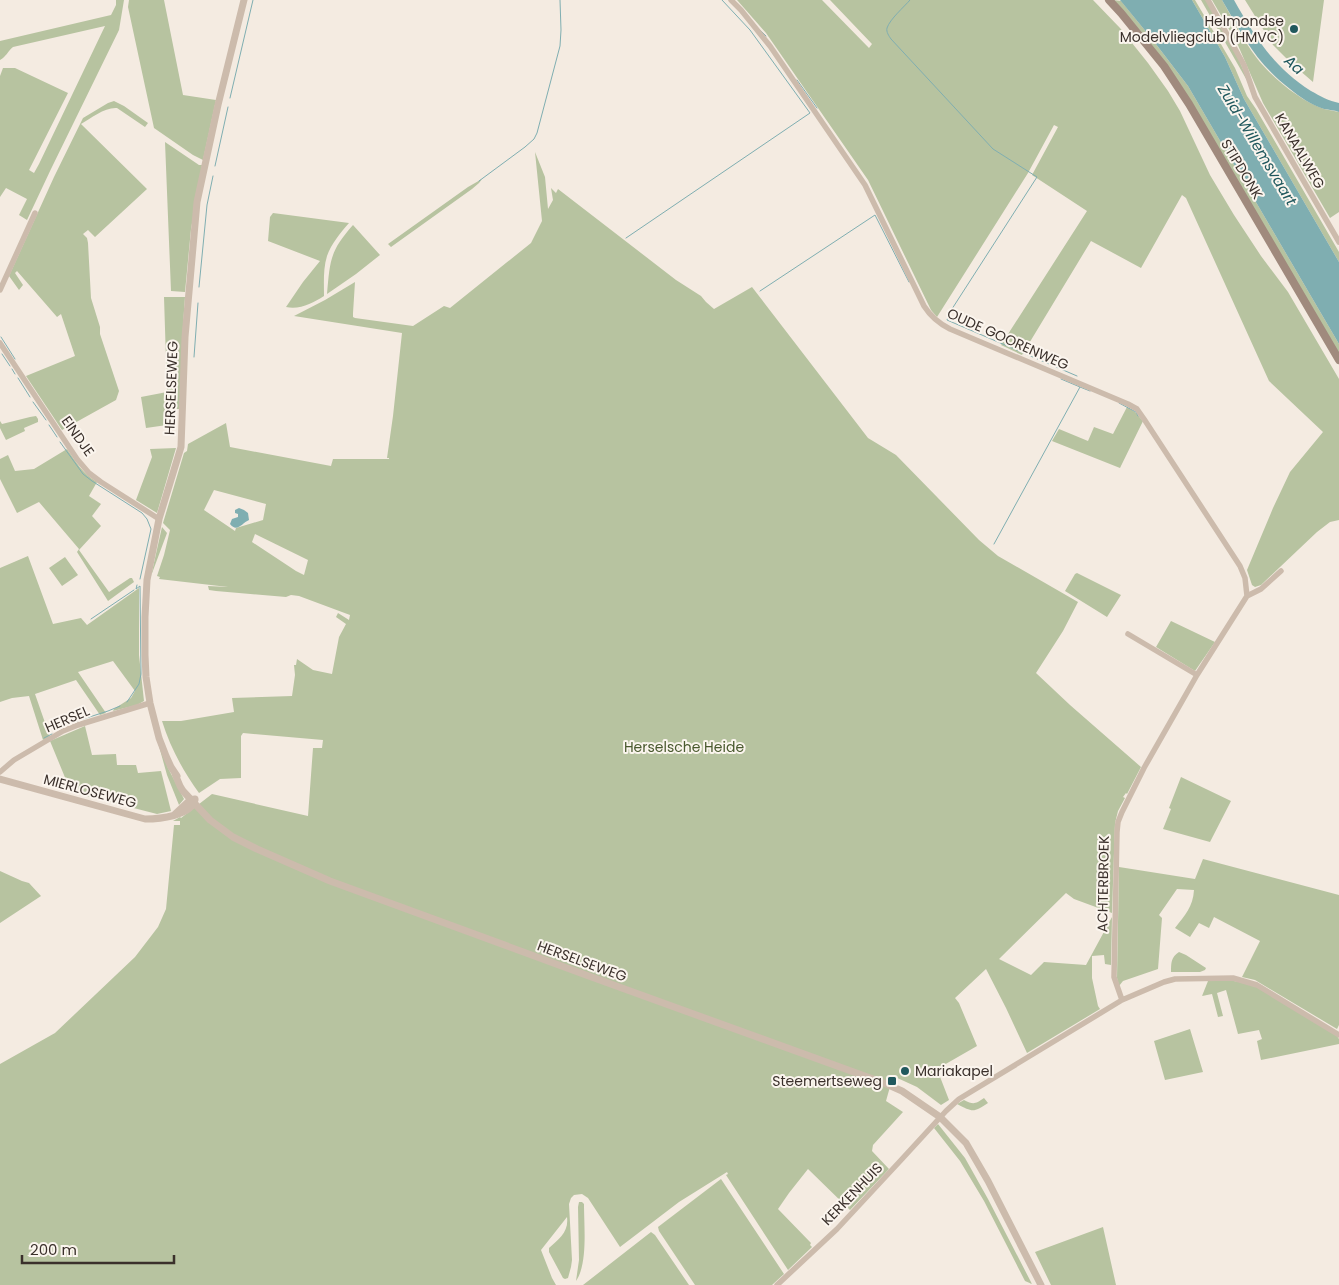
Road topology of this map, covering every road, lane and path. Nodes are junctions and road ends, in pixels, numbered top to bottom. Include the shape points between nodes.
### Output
1 (244, 0) edge
2 (731, 0) edge
3 (1109, 0) edge
4 (1208, 0) edge
5 (35, 213) dead end
6 (1339, 242) edge
7 (0, 290) edge
8 (0, 343) edge
9 (1339, 360) edge
10 (159, 519) junction
11 (1281, 571) dead end
12 (1247, 596) junction
13 (1128, 634) dead end
14 (1197, 675) junction
15 (150, 703) junction
16 (0, 772) edge
17 (0, 779) edge
18 (193, 801) junction
19 (1122, 1000) junction
20 (1339, 1035) edge
21 (940, 1117) junction
22 (777, 1285) edge
23 (1041, 1285) edge

1 - 10 street, HERSELSEWEG via 197,202 185,337 181,447
2 - 12 street, OUDE GOORENWEG via 770,46 865,184 930,316 950,329 1137,409 1240,566
3 - 9 main road, STIPDONK via 1164,66 1189,104
4 - 6 street, KANAALWEG via 1244,65 1255,97
5 - 7 street
8 - 10 street, EINDJE via 88,473
10 - 15 street, HERSELSEWEG via 147,580 145,617
11 - 12 street, ACHTERBROEK via 1261,589
12 - 14 street, ACHTERBROEK
13 - 14 street
14 - 19 street, ACHTERBROEK via 1144,768 1118,822 1114,977
15 - 16 street, HERSEL via 63,731
15 - 18 street, HERSELSEWEG via 168,761
17 - 18 street, MIERLOSEWEG via 145,819 181,813
18 - 21 street, HERSELSEWEG via 210,820 233,836 257,850 330,881 884,1083
19 - 20 street via 1174,980 1233,978 1257,985
19 - 21 street via 959,1099
21 - 22 street, KERKENHUIS via 837,1229
21 - 23 street via 966,1143

